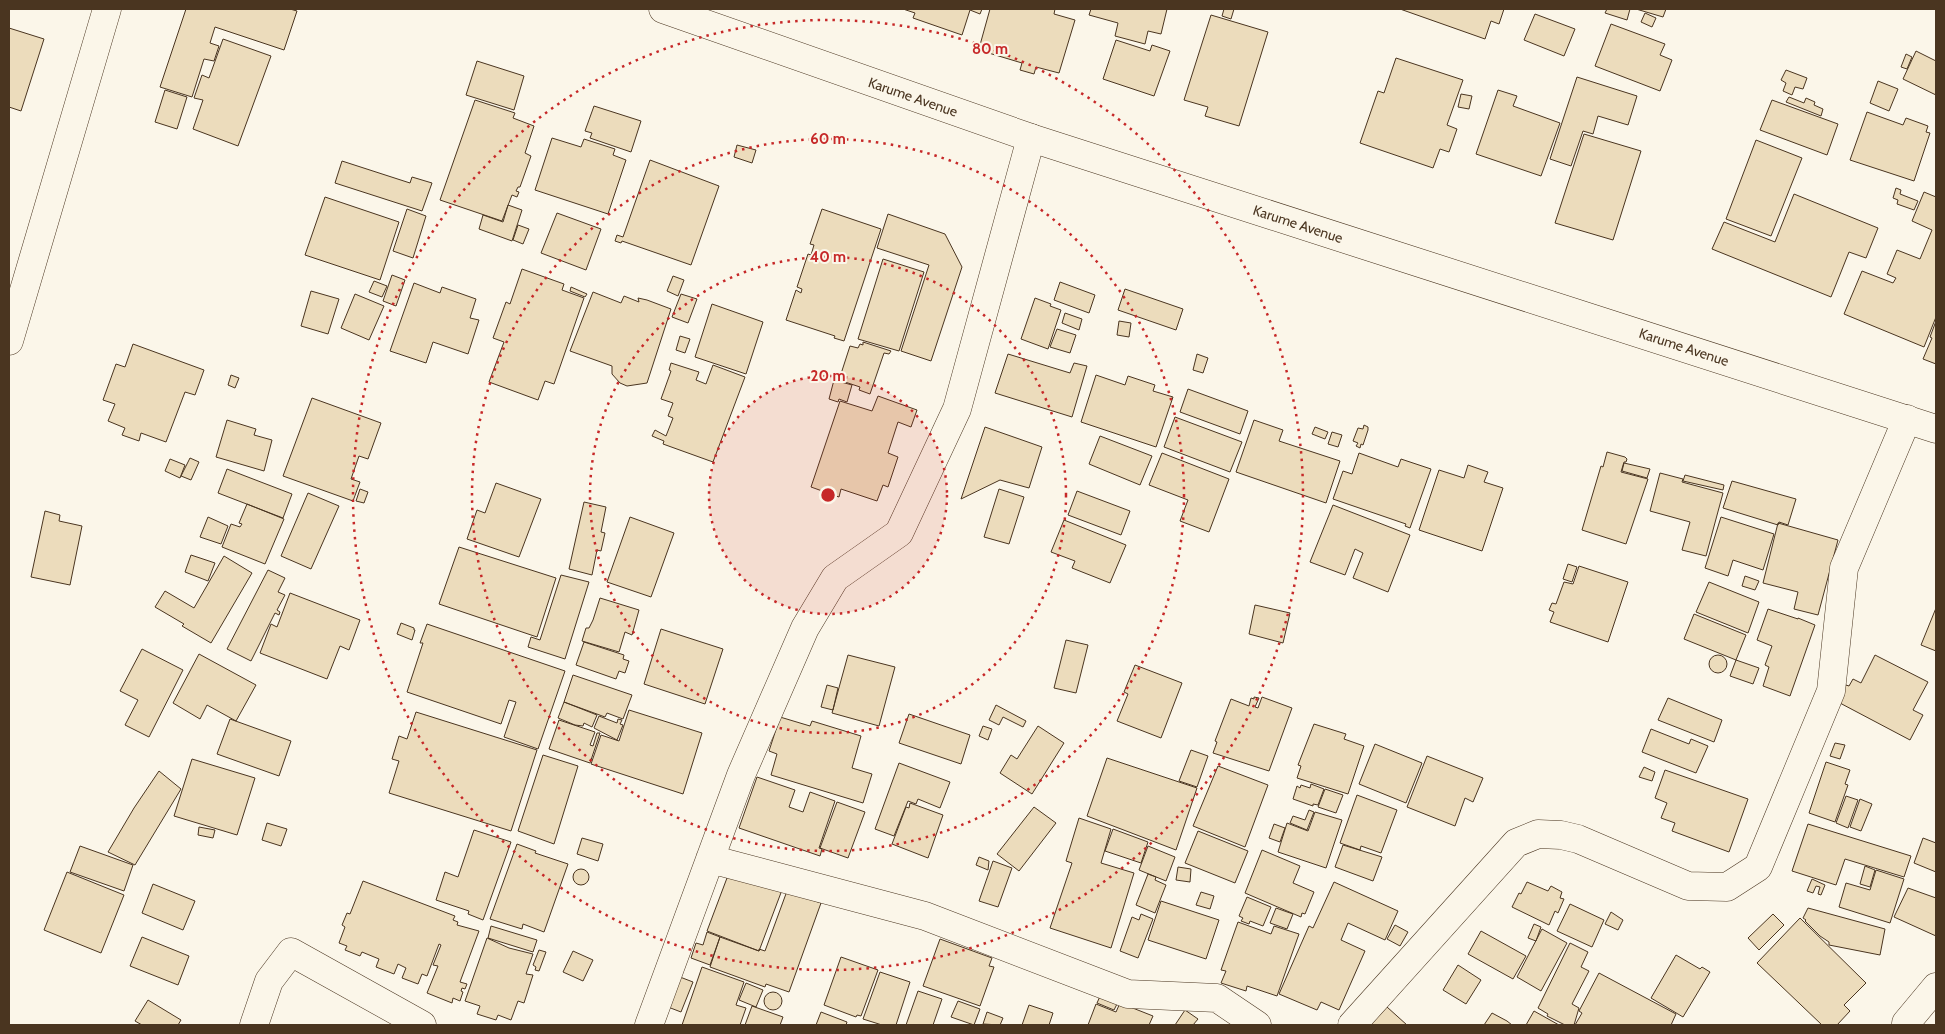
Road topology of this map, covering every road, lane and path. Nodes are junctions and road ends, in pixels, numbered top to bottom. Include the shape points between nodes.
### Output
1 (107, 9) edge
2 (663, 9) edge
3 (1031, 138) junction
4 (9, 341) edge
5 (1907, 419) junction
6 (1936, 429) edge
7 (710, 859) junction
8 (1936, 987) edge
9 (1906, 1023) dead end
10 (254, 1025) edge
11 (422, 1025) edge
12 (649, 1025) edge
13 (1257, 1025) edge
14 (1352, 1025) edge

1 - 4 street
2 - 3 street, Karume Avenue
3 - 5 street, Karume Avenue
3 - 7 street via 957,409 899,533 835,578 805,628 741,775
5 - 6 street, Karume Avenue
5 - 14 street via 1844,568 1831,691 1758,867 1727,887 1688,886 1578,839 1538,834 1516,844
7 - 12 street
7 - 13 street via 925,916 1128,994 1217,998
8 - 9 street
10 - 11 street via 269,981 291,952

